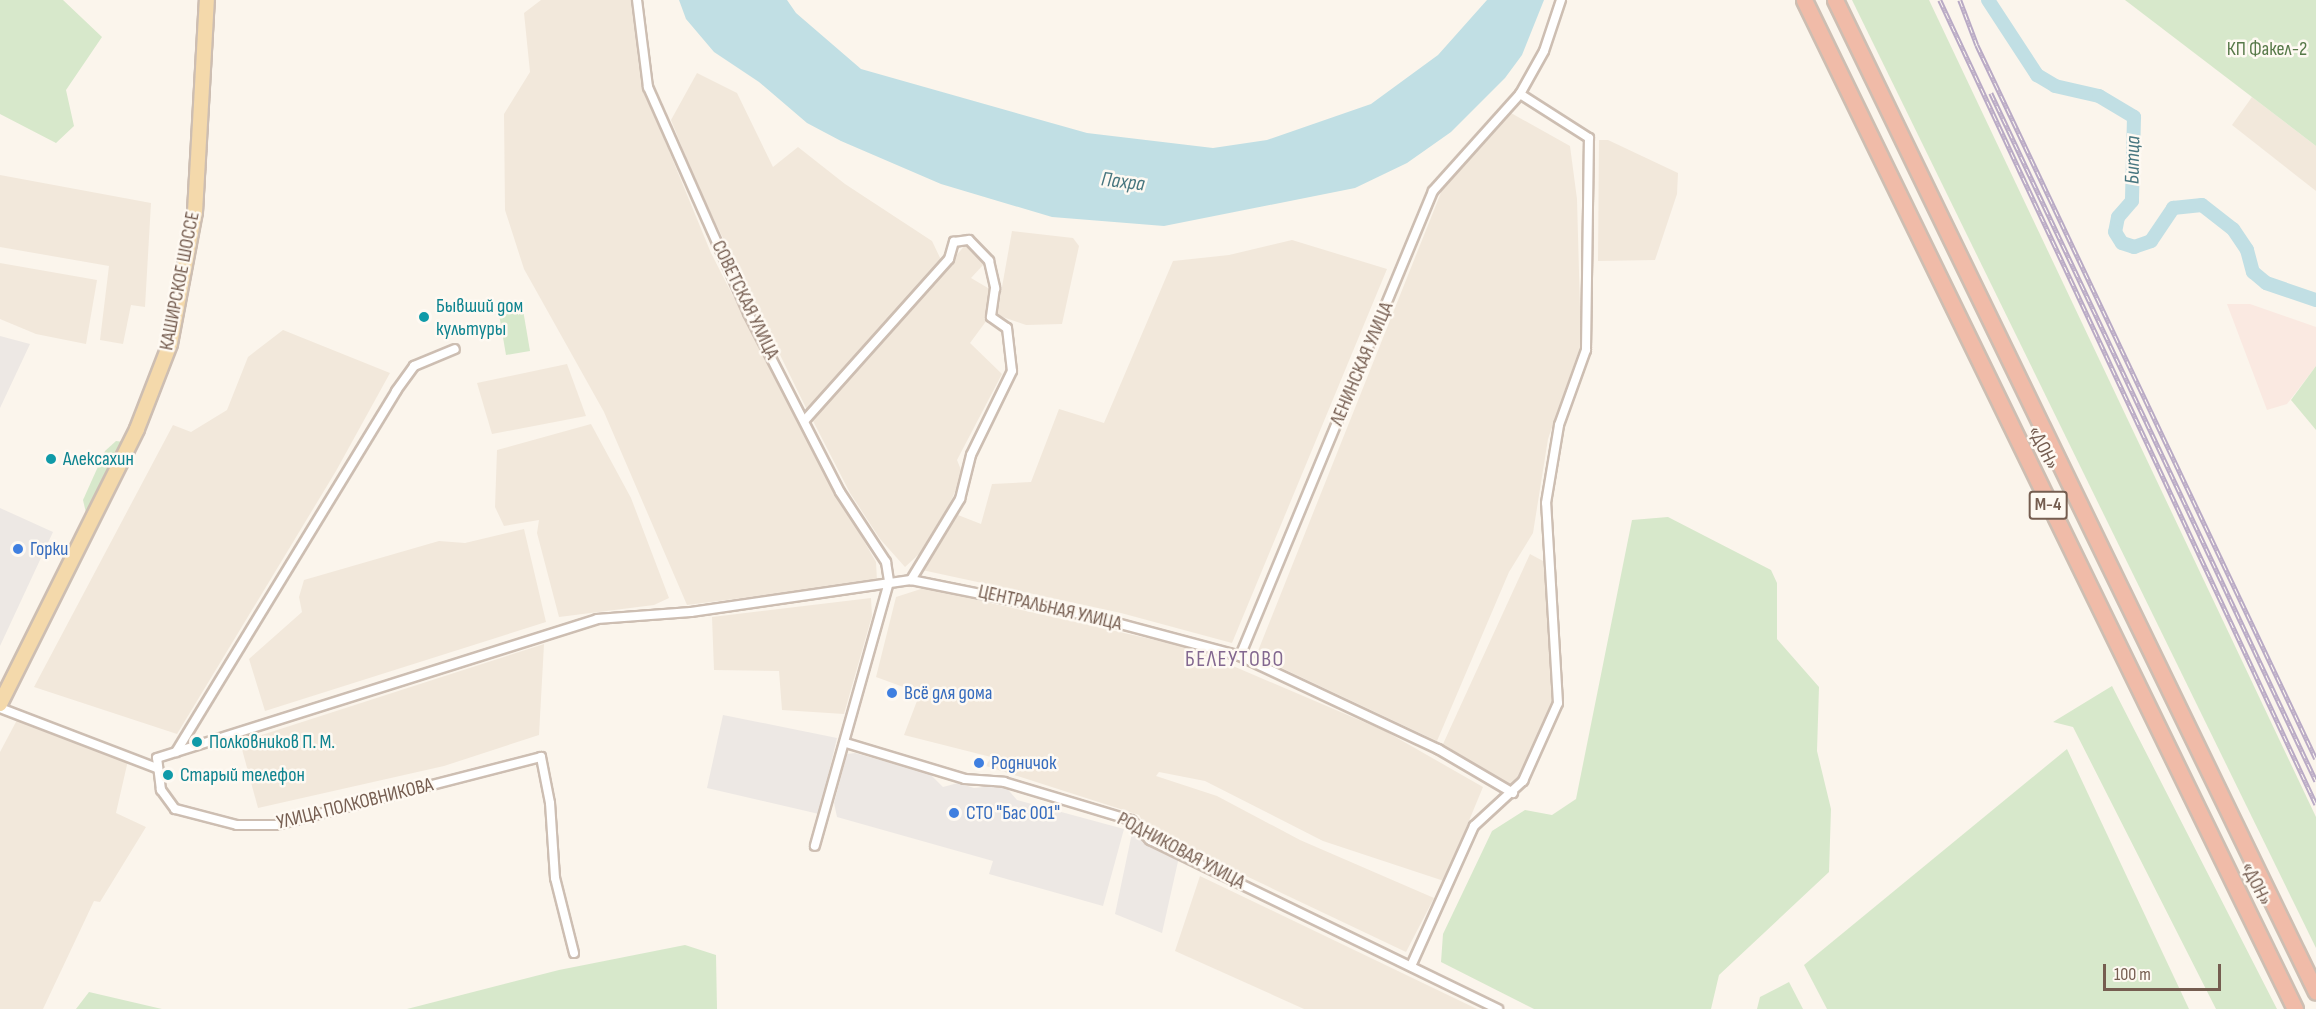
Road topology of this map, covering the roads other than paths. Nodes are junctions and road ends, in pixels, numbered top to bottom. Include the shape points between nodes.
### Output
1 (207, 0) edge
2 (1561, 0) edge
3 (1804, 0) edge
4 (1835, 0) edge
5 (637, 2) edge
6 (1520, 94) junction
7 (455, 349) dead end
8 (805, 420) junction
9 (911, 580) junction
10 (889, 582) junction
11 (1240, 656) junction
12 (1, 700) edge
13 (846, 743) junction
14 (176, 753) junction
15 (156, 768) junction
16 (1512, 793) junction
17 (814, 846) dead end
18 (574, 953) dead end
19 (1411, 966) junction
20 (2316, 992) edge
21 (1498, 1009) edge
22 (2295, 1009) edge

1 - 12 main road, КАШИРСКОЕ ШОССЕ via 195,212 170,344 137,429
2 - 6 street, ЛЕНИНСКАЯ УЛИЦА via 1544,51
3 - 22 highway, «ДОН» / М-4
4 - 20 highway, «ДОН» / М-4
5 - 8 street, СОВЕТСКАЯ УЛИЦА via 648,87 748,313
6 - 11 street, ЛЕНИНСКАЯ УЛИЦА via 1433,191
6 - 16 street via 1589,138 1591,206 1586,350 1559,425 1546,503 1558,703 1538,752
7 - 14 street via 414,366 396,391
8 - 9 street via 949,259 954,242 969,240 989,261 995,288 991,317 1006,327 1012,371 971,455 960,499
8 - 10 street, СОВЕТСКАЯ УЛИЦА via 840,492 886,562
9 - 10 street, ЦЕНТРАЛЬНАЯ УЛИЦА
9 - 11 street, ЦЕНТРАЛЬНАЯ УЛИЦА via 1090,616
10 - 13 street
10 - 14 street, ЦЕНТРАЛЬНАЯ УЛИЦА via 860,590 691,612 597,619
11 - 16 street, ЦЕНТРАЛЬНАЯ УЛИЦА via 1438,749
12 - 15 street
13 - 17 street
13 - 19 street, РОДНИКОВАЯ УЛИЦА via 965,779 1004,782 1131,820 1150,840
14 - 15 street via 157,758
15 - 18 street, УЛИЦА ПОЛКОВНИКОВА via 161,790 175,809 237,825 277,825 541,757 550,803 555,878
16 - 19 street via 1474,825
19 - 21 street, РОДНИКОВАЯ УЛИЦА

